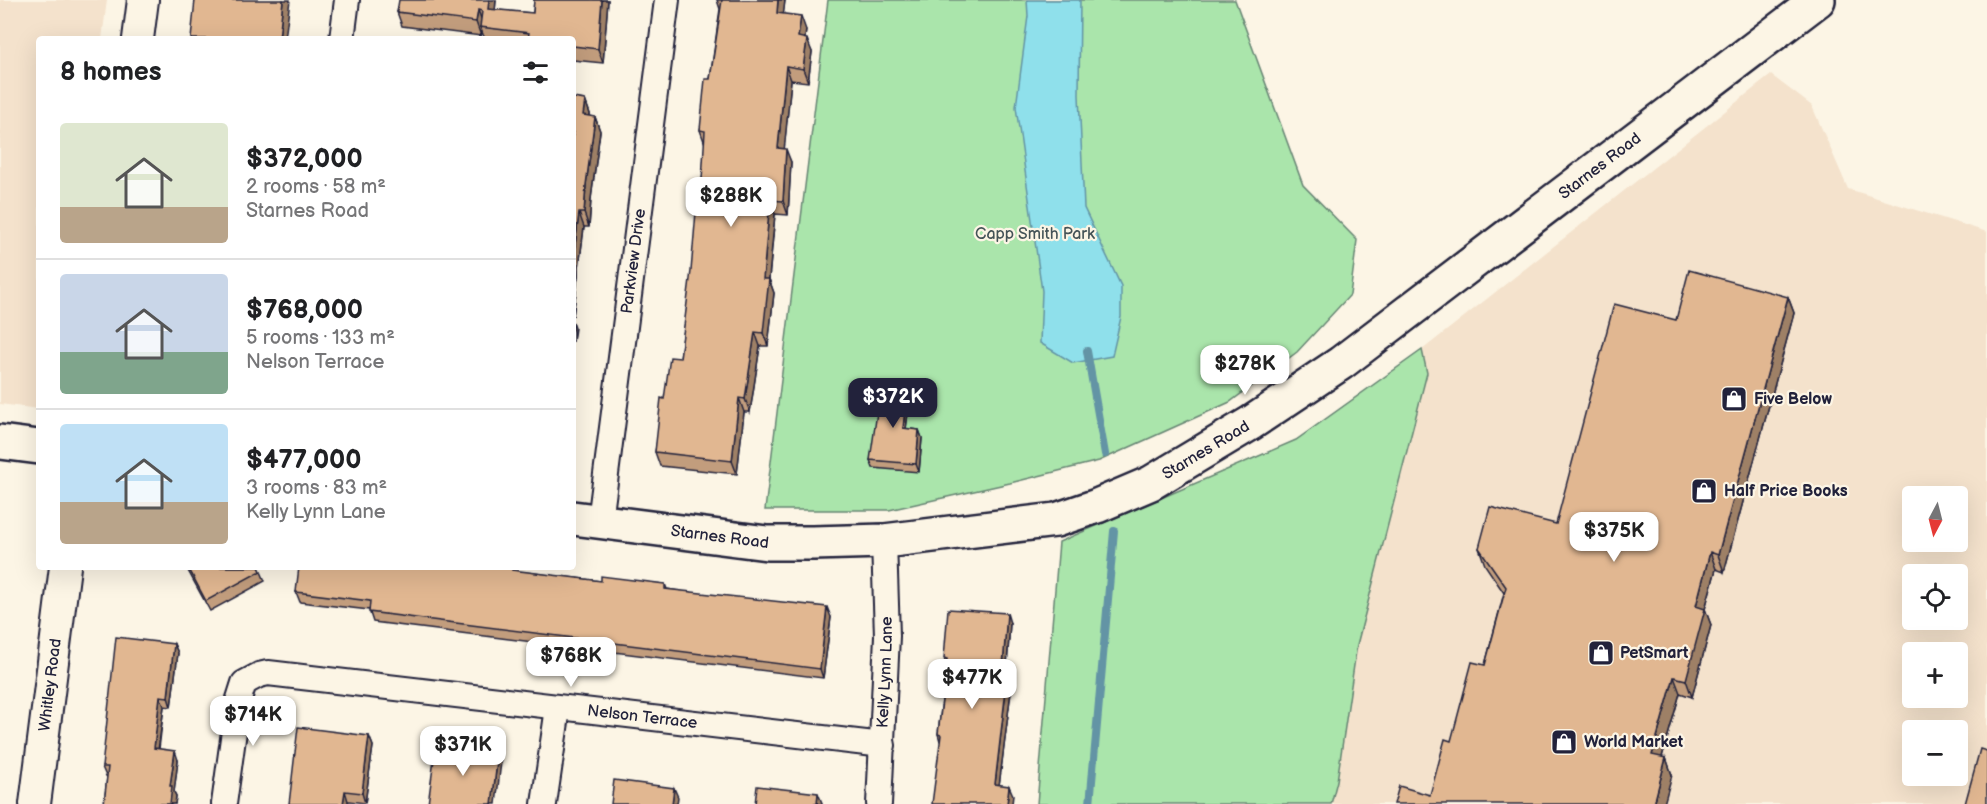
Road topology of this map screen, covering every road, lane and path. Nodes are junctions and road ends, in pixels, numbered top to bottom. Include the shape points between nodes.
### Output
1 (143, 0) edge
2 (347, 0) edge
3 (667, 0) edge
4 (1818, 0) edge
5 (138, 36) edge
6 (342, 36) edge
7 (0, 442) edge
8 (36, 447) edge
9 (586, 519) edge
10 (884, 541) junction
11 (65, 570) edge
12 (558, 708) junction
13 (883, 745) junction
14 (35, 804) edge
15 (224, 804) edge
16 (543, 804) edge
17 (879, 804) edge

1 - 5 street
2 - 6 street
3 - 9 street, Parkview Drive
4 - 10 main road, Starnes Road via 1341,363 1151,483 1056,520
7 - 8 main road
9 - 10 main road, Starnes Road via 767,543
10 - 13 street, Kelly Lynn Lane via 887,636
11 - 14 street, Whitley Road
12 - 13 street, Nelson Terrace
12 - 15 street, Nelson Terrace via 268,673 258,675 244,683 237,702
12 - 16 street
13 - 17 street, Kelly Lynn Lane

